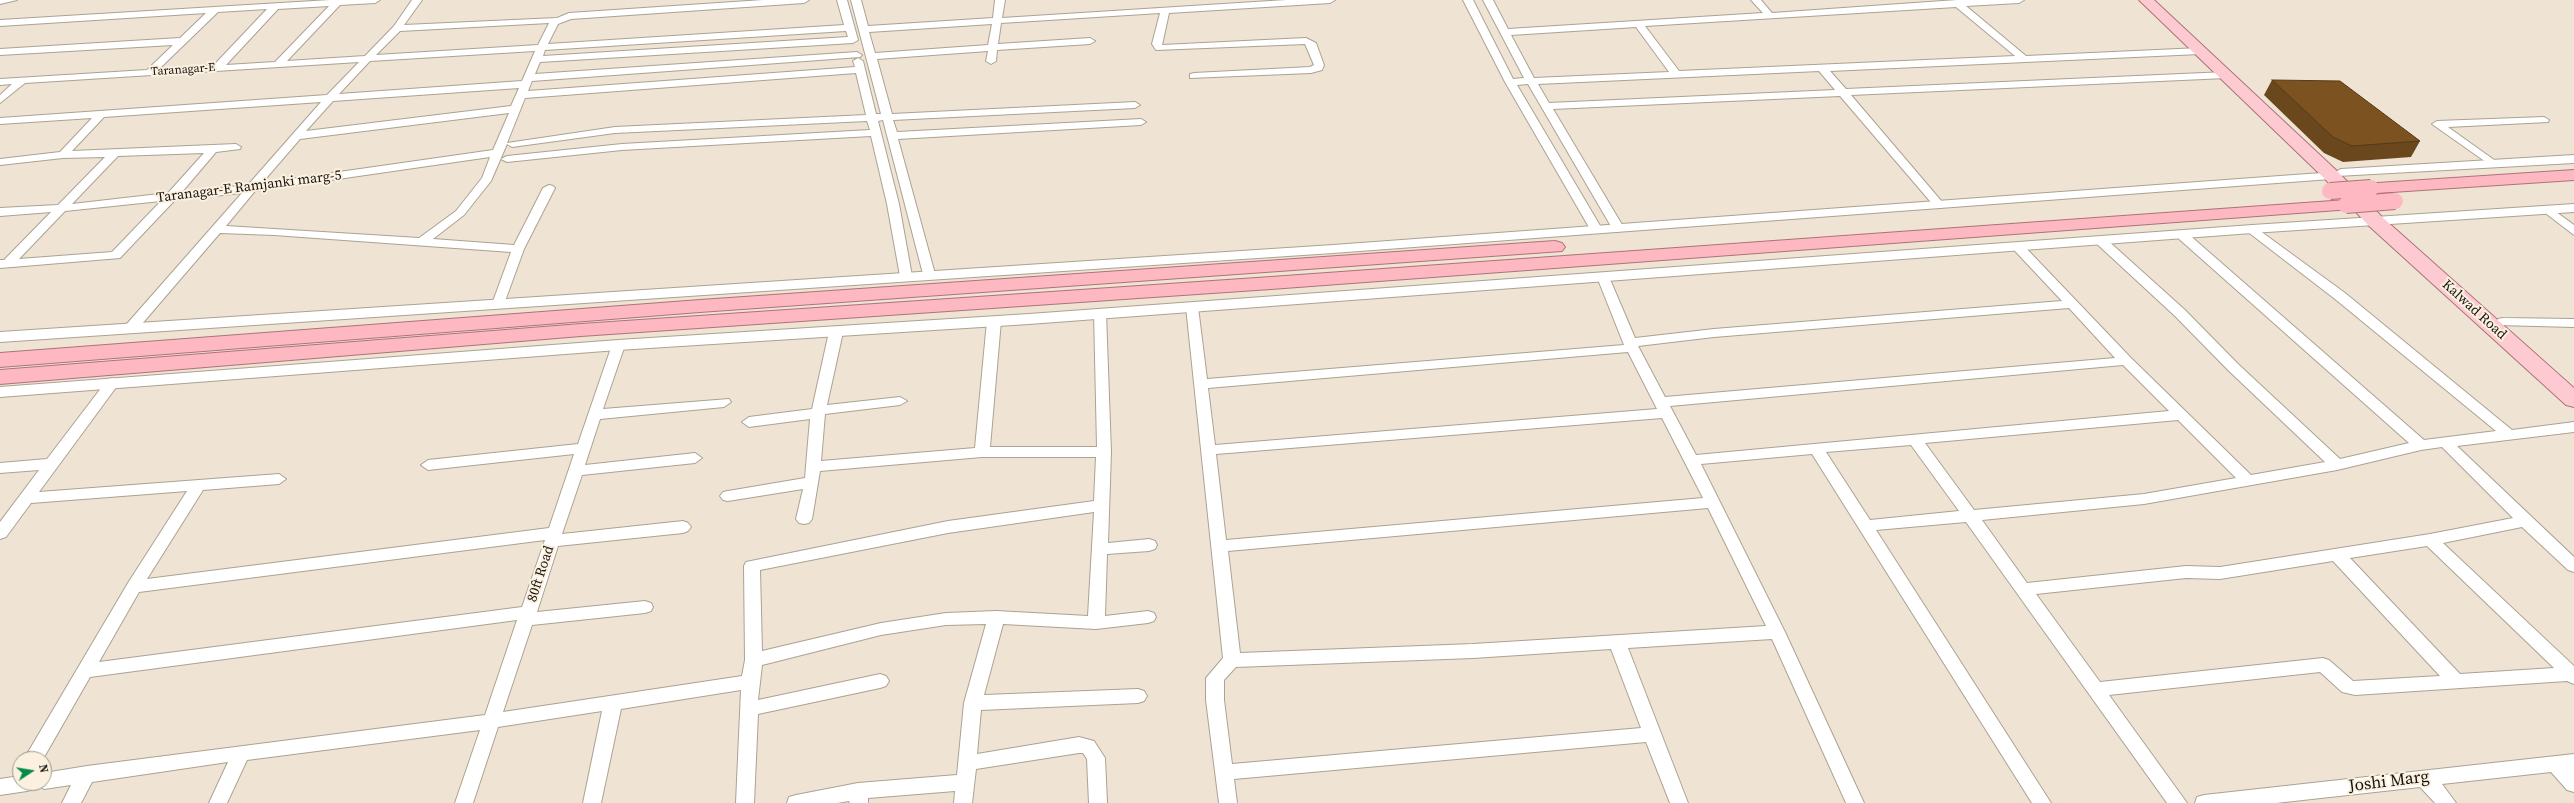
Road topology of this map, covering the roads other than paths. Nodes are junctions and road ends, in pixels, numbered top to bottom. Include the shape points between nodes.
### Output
1 (12, 0) edge
2 (224, 0) edge
3 (375, 0) edge
4 (417, 0) edge
5 (804, 0) edge
6 (842, 0) edge
7 (856, 0) edge
8 (1000, 0) edge
9 (1330, 0) edge
10 (1468, 0) edge
11 (1488, 0) edge
12 (1756, 0) edge
13 (2019, 0) edge
14 (2146, 0) edge
15 (2160, 0) edge
16 (0, 1) edge
17 (338, 2) junction
18 (1957, 3) junction
19 (1200, 4) edge
20 (275, 6) junction
21 (215, 9) junction
22 (1165, 10) junction
23 (1770, 16) junction
24 (554, 22) junction
25 (0, 23) edge
26 (1640, 24) junction
27 (1077, 25) dead end
28 (995, 26) junction
29 (397, 28) junction
30 (850, 28) junction
31 (776, 32) junction
32 (1507, 32) junction
33 (866, 34) junction
34 (727, 36) junction
35 (183, 40) junction
36 (666, 40) junction
37 (853, 40) junction
38 (1090, 41) dead end
39 (620, 43) junction
40 (773, 45) junction
41 (542, 48) junction
42 (722, 48) junction
43 (992, 48) junction
44 (2200, 51) junction
45 (0, 52) edge
46 (661, 52) junction
47 (616, 54) junction
48 (857, 55) junction
49 (871, 56) junction
50 (366, 59) junction
51 (536, 59) junction
52 (2024, 59) junction
53 (991, 60) dead end
54 (278, 64) junction
55 (217, 68) junction
56 (1822, 68) junction
57 (860, 70) junction
58 (149, 72) junction
59 (1676, 74) junction
60 (2226, 75) junction
61 (1194, 76) dead end
62 (22, 81) junction
63 (527, 81) junction
64 (1531, 81) junction
65 (0, 82) edge
66 (1510, 82) junction
67 (1844, 92) junction
68 (521, 95) junction
69 (329, 99) junction
70 (0, 100) edge
71 (1135, 105) dead end
72 (1546, 106) junction
73 (515, 109) junction
74 (101, 114) junction
75 (872, 118) junction
76 (886, 118) junction
77 (2544, 120) dead end
78 (0, 121) edge
79 (1141, 122) dead end
80 (875, 133) junction
81 (296, 136) junction
82 (892, 136) junction
83 (512, 144) dead end
84 (236, 147) dead end
85 (210, 149) junction
86 (63, 155) junction
87 (114, 155) junction
88 (502, 156) junction
89 (2574, 158) edge
90 (0, 162) edge
91 (2493, 164) junction
92 (2574, 175) edge
93 (2334, 180) junction
94 (252, 188) junction
95 (548, 188) dead end
96 (2574, 189) edge
97 (170, 198) junction
98 (1939, 204) junction
99 (63, 208) junction
100 (2574, 208) edge
101 (2548, 210) junction
102 (0, 212) edge
103 (2382, 220) junction
104 (1618, 228) junction
105 (1596, 229) junction
106 (2252, 229) junction
107 (216, 230) junction
108 (2574, 231) edge
109 (2182, 235) junction
110 (2101, 241) junction
111 (422, 242) junction
112 (2019, 248) junction
113 (518, 249) junction
114 (4, 264) edge
115 (929, 274) junction
116 (906, 276) junction
117 (1603, 277) junction
118 (498, 304) junction
119 (2074, 304) junction
120 (1192, 307) junction
121 (1100, 314) junction
122 (994, 321) junction
123 (2503, 322) junction
124 (2574, 323) edge
125 (130, 329) junction
126 (836, 332) junction
127 (0, 337) edge
128 (618, 345) junction
129 (1631, 346) junction
130 (0, 360) edge
131 (2126, 361) junction
132 (0, 377) edge
133 (113, 382) junction
134 (1201, 384) junction
135 (2574, 384) edge
136 (0, 392) edge
137 (2574, 400) edge
138 (900, 401) dead end
139 (724, 402) dead end
140 (1664, 408) junction
141 (819, 411) junction
142 (594, 415) junction
143 (2181, 415) junction
144 (749, 422) dead end
145 (2574, 427) edge
146 (2508, 434) junction
147 (1916, 441) junction
148 (2445, 442) junction
149 (2421, 445) junction
150 (584, 448) junction
151 (1209, 450) junction
152 (1816, 450) junction
153 (982, 452) junction
154 (1104, 452) junction
155 (695, 458) dead end
156 (1691, 460) junction
157 (51, 464) junction
158 (428, 464) dead end
159 (2336, 465) junction
160 (0, 468) edge
161 (576, 471) junction
162 (812, 474) junction
163 (279, 479) dead end
164 (2248, 480) junction
165 (194, 485) junction
166 (728, 496) dead end
167 (26, 498) junction
168 (1713, 502) junction
169 (1102, 506) junction
170 (1972, 516) junction
171 (804, 519) dead end
172 (2525, 521) junction
173 (1865, 526) junction
174 (683, 528) dead end
175 (0, 533) edge
176 (554, 537) junction
177 (2430, 540) junction
178 (1149, 545) dead end
179 (1219, 546) junction
180 (1100, 549) junction
181 (2337, 555) junction
182 (2574, 566) edge
183 (134, 587) junction
184 (2025, 589) junction
185 (645, 607) dead end
186 (527, 616) junction
187 (1148, 617) dead end
188 (996, 618) junction
189 (1096, 623) junction
190 (1777, 632) junction
191 (1617, 642) junction
192 (754, 660) junction
193 (1232, 660) junction
194 (85, 671) junction
195 (2573, 676) edge
196 (880, 681) dead end
197 (750, 682) junction
198 (2457, 682) junction
199 (2097, 689) junction
200 (1138, 696) dead end
201 (613, 702) junction
202 (973, 703) junction
203 (749, 709) junction
204 (492, 721) junction
205 (1652, 734) junction
206 (38, 751) edge
207 (241, 753) junction
208 (2574, 762) edge
209 (966, 763) junction
210 (2554, 763) junction
211 (1225, 772) junction
212 (87, 774) junction
213 (2424, 778) junction
214 (52, 779) edge
215 (964, 782) junction
216 (2574, 784) edge
217 (12, 785) edge
218 (0, 787) edge
219 (858, 797) edge
220 (2276, 799) edge
221 (71, 803) edge
222 (218, 803) edge
223 (464, 803) edge
224 (592, 803) edge
225 (745, 803) edge
226 (796, 803) edge
227 (963, 803) edge
228 (1098, 803) edge
229 (1228, 803) edge
230 (1679, 803) edge
231 (1855, 803) edge
232 (2042, 803) edge
233 (2178, 803) edge
234 (2204, 803) edge
235 (2447, 803) edge

1 - 16 street
2 - 21 street
3 - 17 street
4 - 29 street
5 - 24 street via 570,16
6 - 30 street
7 - 33 street
8 - 28 street
9 - 19 street
10 - 66 street
11 - 32 street
12 - 23 street
13 - 18 street
14 - 44 main road
15 - 93 main road
17 - 20 street
17 - 54 street
18 - 23 street
18 - 52 street
19 - 22 street
20 - 21 street
20 - 55 street
21 - 25 street
21 - 35 street
22 - 28 street
22 - 61 street via 1159,48 1306,41 1311,42 1319,65 1318,68 1311,70
23 - 26 street
24 - 29 street
24 - 41 street
26 - 32 street
26 - 59 street
27 - 28 street
28 - 33 street
28 - 43 street
29 - 50 street
30 - 31 street, Taranagar-E
30 - 37 street
31 - 34 street, Taranagar-E
31 - 40 street
32 - 64 street
33 - 49 street
34 - 36 street, Taranagar-E
34 - 42 street
35 - 45 street
35 - 58 street
36 - 39 street, Taranagar-E
36 - 46 street
37 - 40 street
37 - 48 street
38 - 43 street
39 - 41 street, Taranagar-E
39 - 47 street
40 - 42 street
41 - 50 street, Taranagar-E
41 - 51 street
42 - 46 street
43 - 49 street
43 - 53 street
44 - 52 street
44 - 60 main road
46 - 47 street
47 - 51 street
48 - 57 street
48 - 63 street
49 - 76 street
50 - 54 street, Taranagar-E
50 - 69 street
51 - 63 street
52 - 56 street
54 - 55 street, Taranagar-E
55 - 58 street, Taranagar-E
56 - 59 street
56 - 67 street
57 - 68 street
57 - 75 street
58 - 62 street, Taranagar-E
59 - 64 street
60 - 67 street
60 - 93 main road
62 - 65 street, Taranagar-E
62 - 70 street
63 - 68 street
63 - 69 street
64 - 66 street
64 - 72 street
66 - 105 street
67 - 72 street
67 - 98 street
68 - 73 street
69 - 74 street
69 - 81 street
71 - 76 street
72 - 104 street
73 - 81 street
73 - 88 street
74 - 78 street
74 - 86 street
75 - 76 street
75 - 80 street
75 - 83 street via 615,130
76 - 82 street
77 - 91 street via 2437,124
79 - 82 street
80 - 88 street, Taranagar-E Ramjanki marg-5
80 - 116 street via 893,204
81 - 94 street
82 - 115 street
84 - 85 street
85 - 87 street
85 - 97 street via 210,153
86 - 87 street
86 - 90 street
87 - 99 street
88 - 94 street, Taranagar-E Ramjanki marg-5
88 - 111 street via 460,213
89 - 91 street
91 - 93 street
92 - 93 highway, bridge via 2377,188
93 - 98 street
93 - 103 main road
93 - 130 highway
94 - 97 street, Taranagar-E Ramjanki marg-5
94 - 107 street
95 - 113 street
96 - 132 highway, bridge via 581,330
97 - 99 street, Taranagar-E Ramjanki marg-5
97 - 114 street via 116,255
98 - 104 street
99 - 102 street, Taranagar-E Ramjanki marg-5
99 - 114 street
100 - 101 street
101 - 103 street
101 - 108 street
103 - 106 street
103 - 123 main road, Kalwad Road
103 - 137 main road, Kalwad Road
104 - 105 street
105 - 115 street via 1333,249
106 - 109 street
106 - 146 street via 2340,296
107 - 111 street via 274,231
107 - 125 street
109 - 110 street
109 - 149 street
110 - 112 street
110 - 159 street via 2180,313
111 - 113 street
112 - 117 street
112 - 119 street
113 - 118 street
115 - 116 street
116 - 118 street
117 - 120 street
117 - 129 street
118 - 125 street
119 - 129 street via 1714,333
119 - 131 street
120 - 121 street
120 - 134 street
121 - 122 street
121 - 154 street
122 - 126 street
122 - 153 street
123 - 124 street
123 - 135 main road, Kalwad Road
125 - 127 street
126 - 128 street
126 - 141 street
128 - 133 street
128 - 142 street, 80ft Road
129 - 134 street
129 - 140 street
131 - 140 street
131 - 143 street
133 - 136 street
133 - 157 street
134 - 151 street
138 - 141 street
139 - 142 street
140 - 151 street
140 - 156 street
141 - 144 street
141 - 162 street
142 - 150 street, 80ft Road
143 - 147 street via 1930,437
143 - 164 street
145 - 146 street
146 - 148 street
147 - 152 street
147 - 170 street
148 - 149 street
148 - 172 street
149 - 159 street
150 - 158 street
150 - 161 street, 80ft Road
151 - 179 street
152 - 156 street
152 - 173 street
153 - 154 street
153 - 162 street
154 - 169 street
155 - 161 street
156 - 168 street
157 - 160 street
157 - 167 street
159 - 164 street
161 - 176 street, 80ft Road
162 - 166 street
162 - 171 street
163 - 165 street
164 - 170 street via 2144,499
165 - 167 street
165 - 183 street via 198,485
167 - 175 street
168 - 179 street
168 - 190 street
169 - 180 street
169 - 192 street via 948,527 752,566
170 - 173 street
170 - 184 street
172 - 177 street
172 - 182 street
173 - 232 street
174 - 176 street
176 - 183 street
176 - 186 street, 80ft Road
177 - 181 street
177 - 195 street
178 - 180 street
179 - 193 street
180 - 189 street
181 - 184 street via 2220,573 2186,572
181 - 198 street
183 - 194 street
184 - 199 street
185 - 186 street
186 - 194 street
186 - 204 street, 80ft Road
187 - 189 street
188 - 189 street
188 - 192 street via 946,619 881,630
188 - 202 street
190 - 191 street
190 - 231 street
191 - 193 street via 1473,651
191 - 205 street
192 - 197 street
193 - 211 street via 1216,678 1215,700
194 - 206 street
195 - 198 street
196 - 203 street
197 - 201 street
197 - 203 street
198 - 199 street via 2348,687 2323,665
199 - 233 street
200 - 202 street
201 - 204 street
201 - 224 street
202 - 209 street
203 - 225 street
204 - 207 street
204 - 223 street, 80ft Road
205 - 211 street
205 - 230 street
207 - 212 street
207 - 222 street
208 - 210 street, Joshi Marg
209 - 215 street
209 - 228 street via 1078,745 1088,746 1096,758
210 - 213 street, Joshi Marg
210 - 216 street
211 - 229 street
212 - 214 street
212 - 221 street
213 - 220 street, Joshi Marg
213 - 235 street
215 - 219 street
215 - 227 street
217 - 218 street
219 - 226 street
220 - 234 street, Joshi Marg

